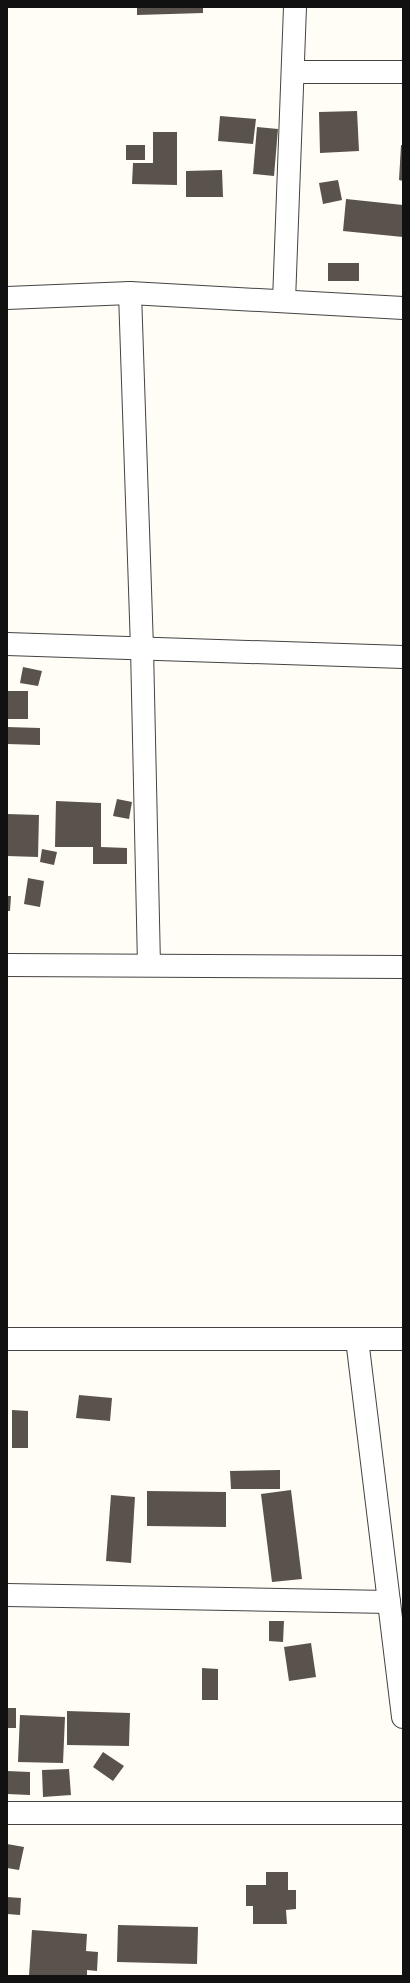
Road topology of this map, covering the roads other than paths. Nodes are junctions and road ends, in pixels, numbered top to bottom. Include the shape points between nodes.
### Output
1 (295, 7) edge
2 (293, 72) junction
3 (403, 72) edge
4 (130, 293) junction
5 (7, 298) edge
6 (284, 300) junction
7 (403, 308) edge
8 (7, 644) edge
9 (142, 648) junction
10 (403, 657) edge
11 (7, 965) edge
12 (149, 965) junction
13 (403, 967) edge
14 (7, 1339) edge
15 (357, 1339) junction
16 (403, 1339) edge
17 (7, 1595) edge
18 (389, 1602) junction
19 (403, 1717) edge
20 (7, 1813) edge
21 (403, 1813) edge

1 - 2 street
2 - 3 street
2 - 6 street
4 - 5 street
4 - 6 street
4 - 9 street
6 - 7 street
8 - 9 street
9 - 10 street
9 - 12 street
11 - 12 street
12 - 13 street
14 - 15 street
15 - 16 street
15 - 18 street
17 - 18 street
18 - 19 street
20 - 21 street

